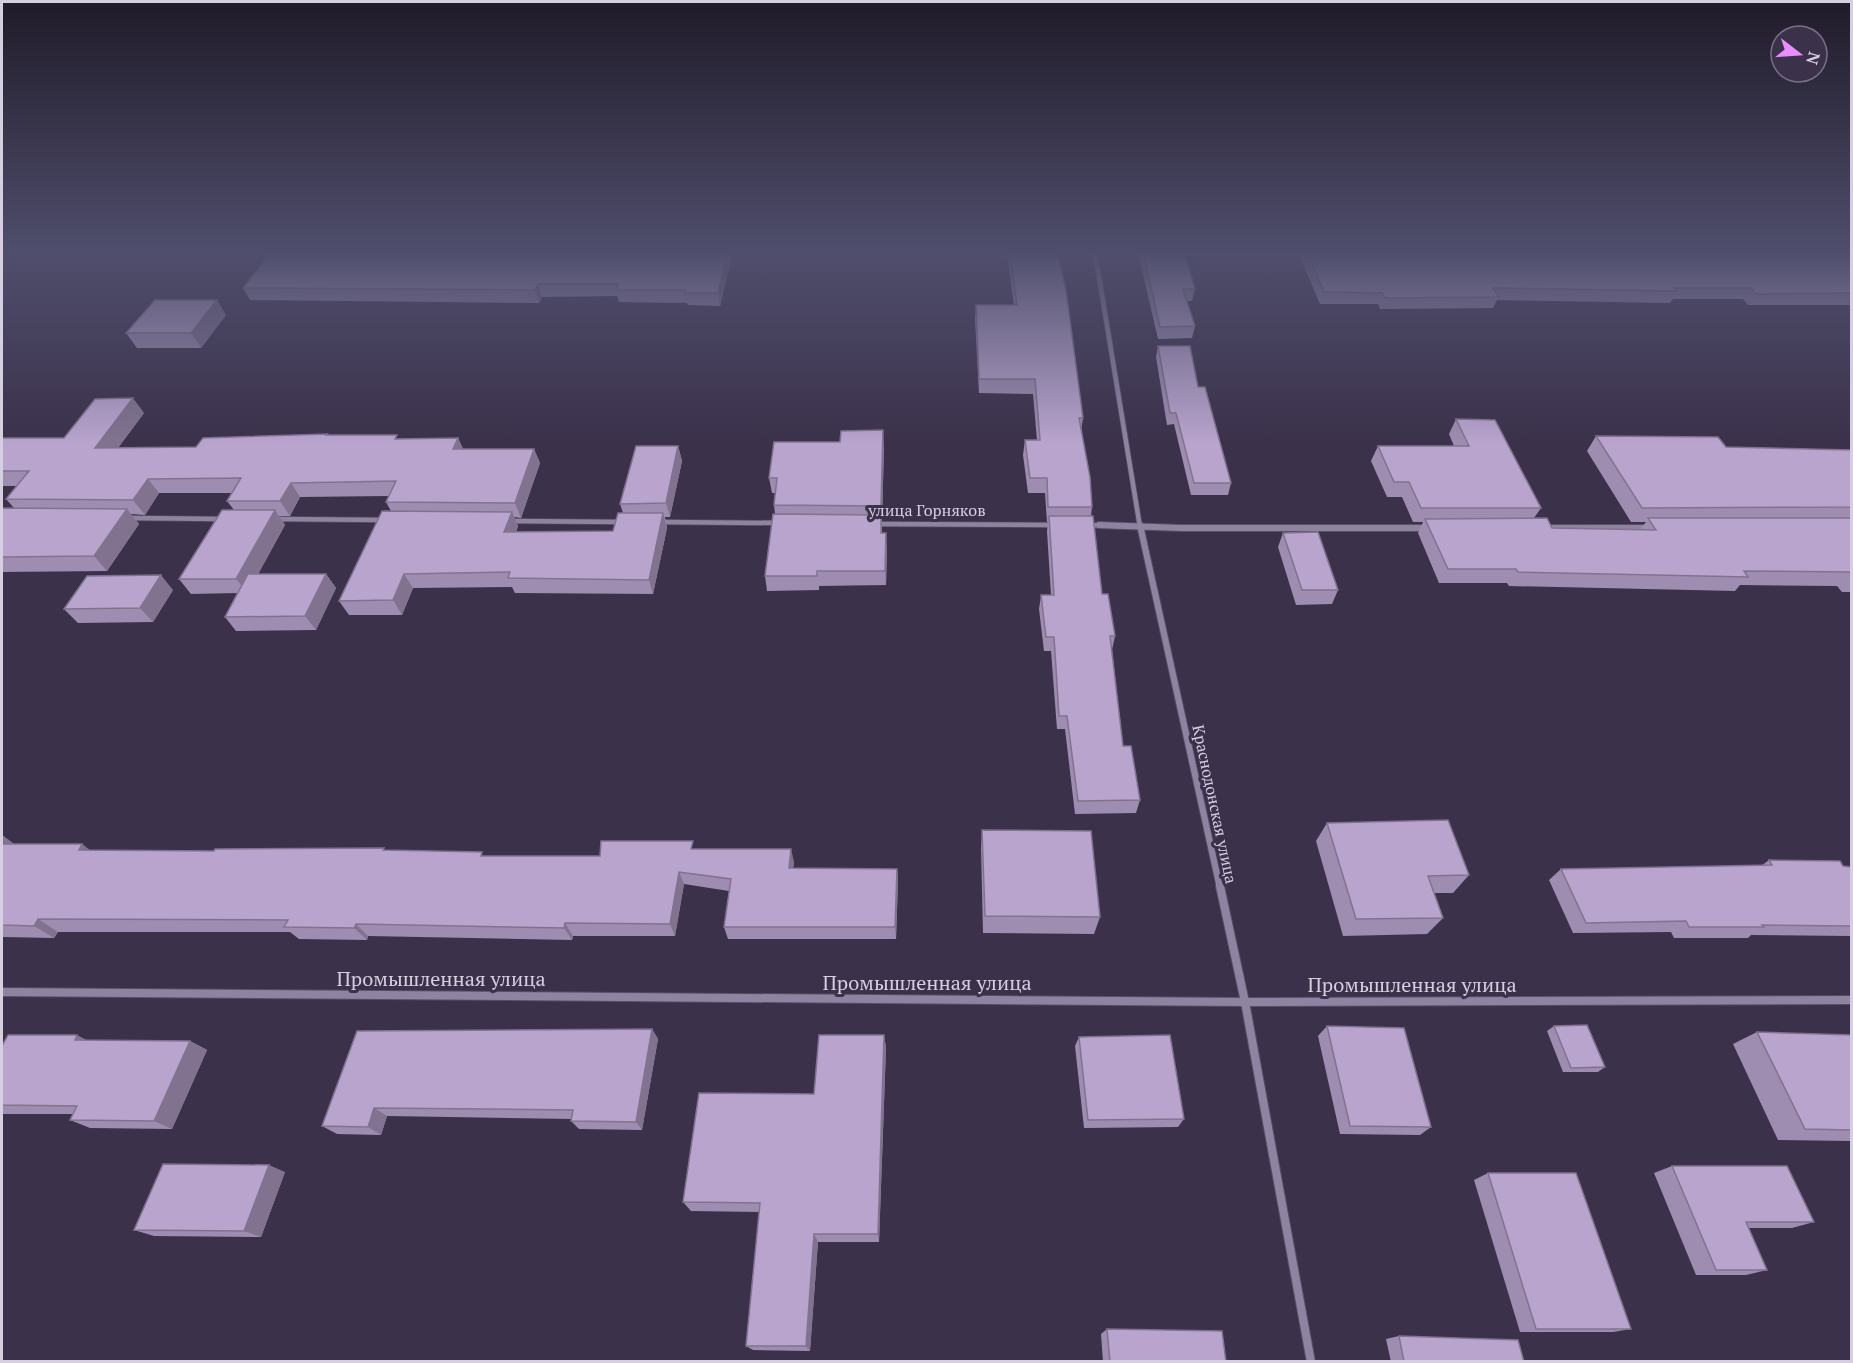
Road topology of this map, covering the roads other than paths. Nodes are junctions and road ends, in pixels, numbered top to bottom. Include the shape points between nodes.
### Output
1 (1105, 316) edge
2 (122, 518) edge
3 (229, 519) edge
4 (265, 519) edge
5 (395, 520) edge
6 (502, 521) edge
7 (632, 522) edge
8 (655, 522) edge
9 (785, 523) edge
10 (868, 524) edge
11 (1057, 525) edge
12 (1081, 525) edge
13 (1140, 525) junction
14 (1432, 528) edge
15 (1540, 528) edge
16 (1660, 528) edge
17 (2, 992) edge
18 (1851, 1000) edge
19 (1245, 1002) junction
20 (1311, 1362) edge

1 - 13 street, Краснодонская улица
2 - 3 street
4 - 5 street
6 - 7 street
8 - 9 street
10 - 11 street, улица Горняков
12 - 13 street
13 - 14 street
13 - 19 street, Краснодонская улица
15 - 16 street
17 - 19 street, Промышленная улица
18 - 19 street, Промышленная улица
19 - 20 street, Краснодонская улица

